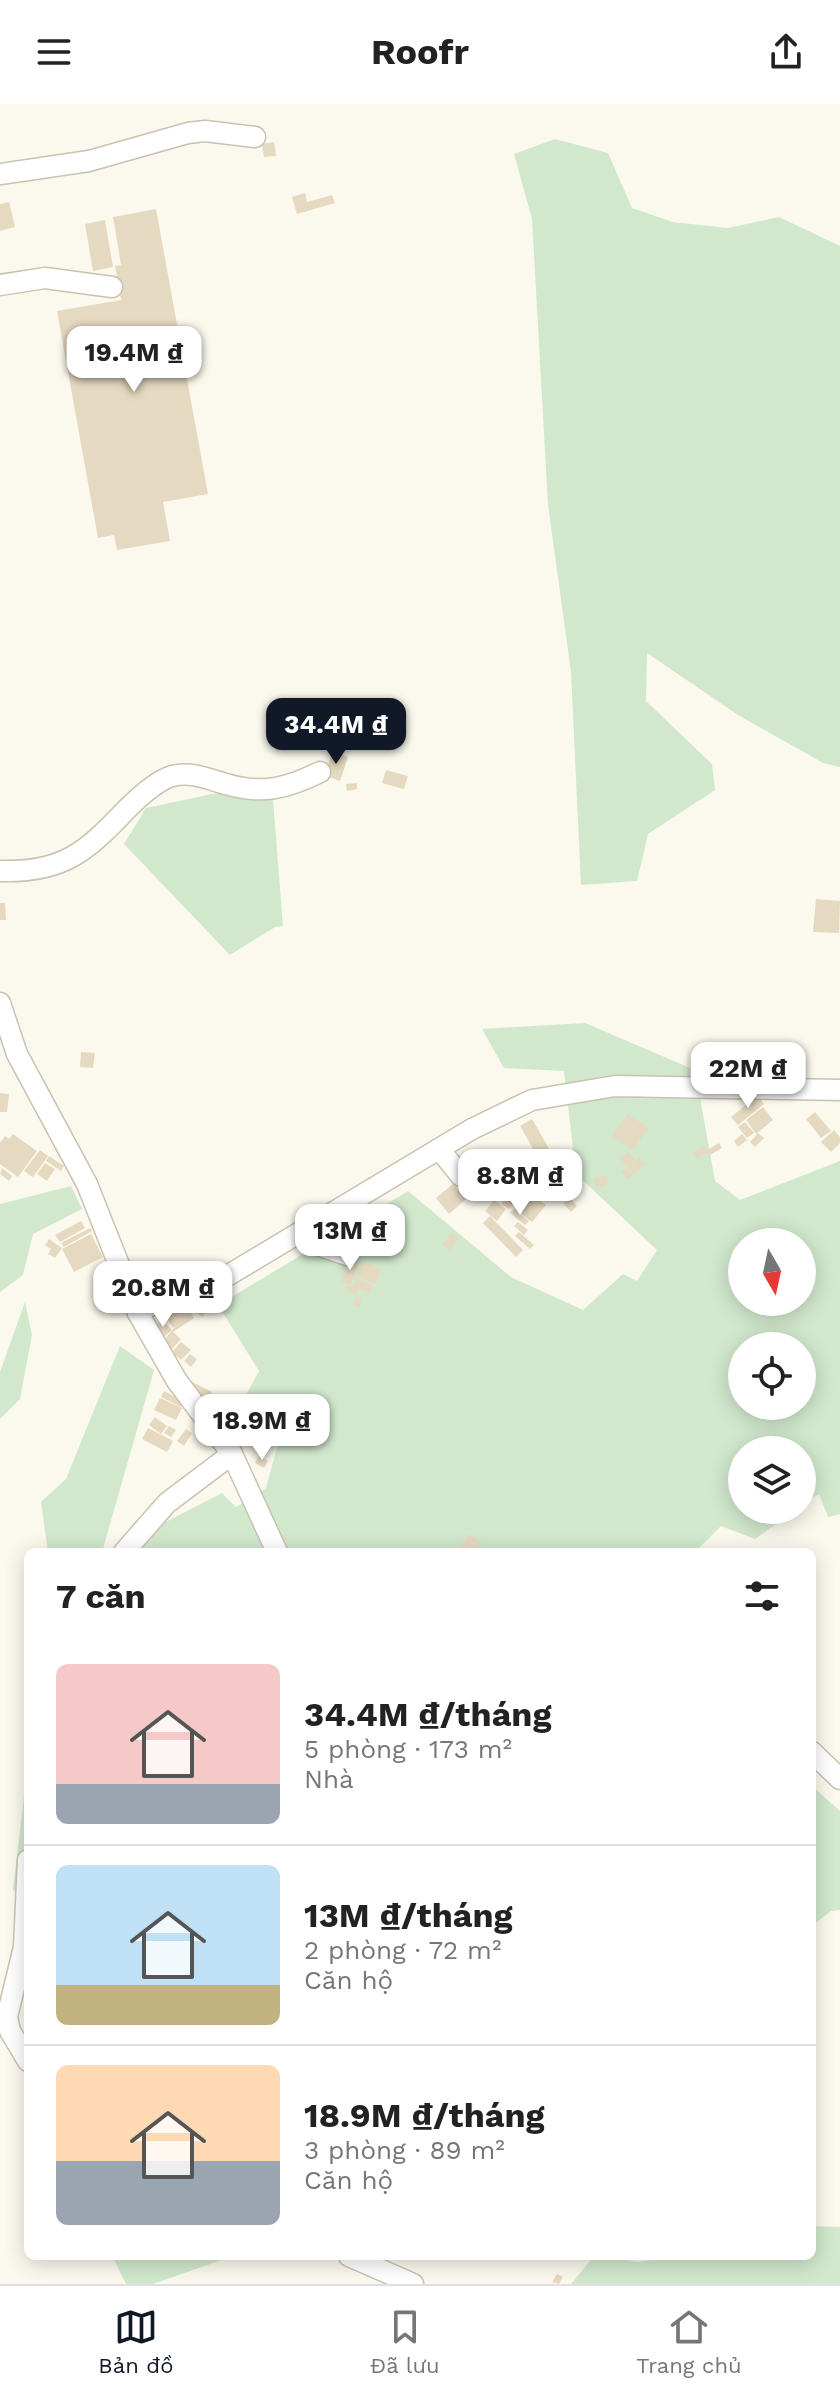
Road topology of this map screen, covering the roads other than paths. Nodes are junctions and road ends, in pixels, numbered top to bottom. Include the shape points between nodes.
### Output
1 (255, 137) dead end
2 (0, 174) edge
3 (0, 285) edge
4 (112, 287) dead end
5 (320, 772) dead end
6 (0, 871) edge
7 (0, 1003) edge
8 (840, 1090) edge
9 (439, 1149) junction
10 (461, 1176) dead end
11 (300, 1232) junction
12 (347, 1255) dead end
13 (138, 1313) junction
14 (232, 1454) junction
15 (128, 1548) edge
16 (275, 1548) edge
17 (816, 1756) edge
18 (840, 1779) edge
19 (24, 1947) edge
20 (24, 2055) edge
21 (358, 2260) edge
22 (413, 2284) edge

1 - 2 street via 188,133 89,161
3 - 4 street via 45,278
5 - 6 street via 291,787 260,789 199,774 170,777 140,796 82,853 53,865
7 - 13 street via 17,1054 87,1184
8 - 9 street via 615,1086 532,1100
9 - 10 street
9 - 11 street
11 - 12 street via 312,1243
11 - 13 street via 222,1279 165,1297
13 - 14 street via 177,1381
14 - 15 street via 167,1503
14 - 16 street
17 - 18 street
19 - 20 street via 7,2017
21 - 22 street

